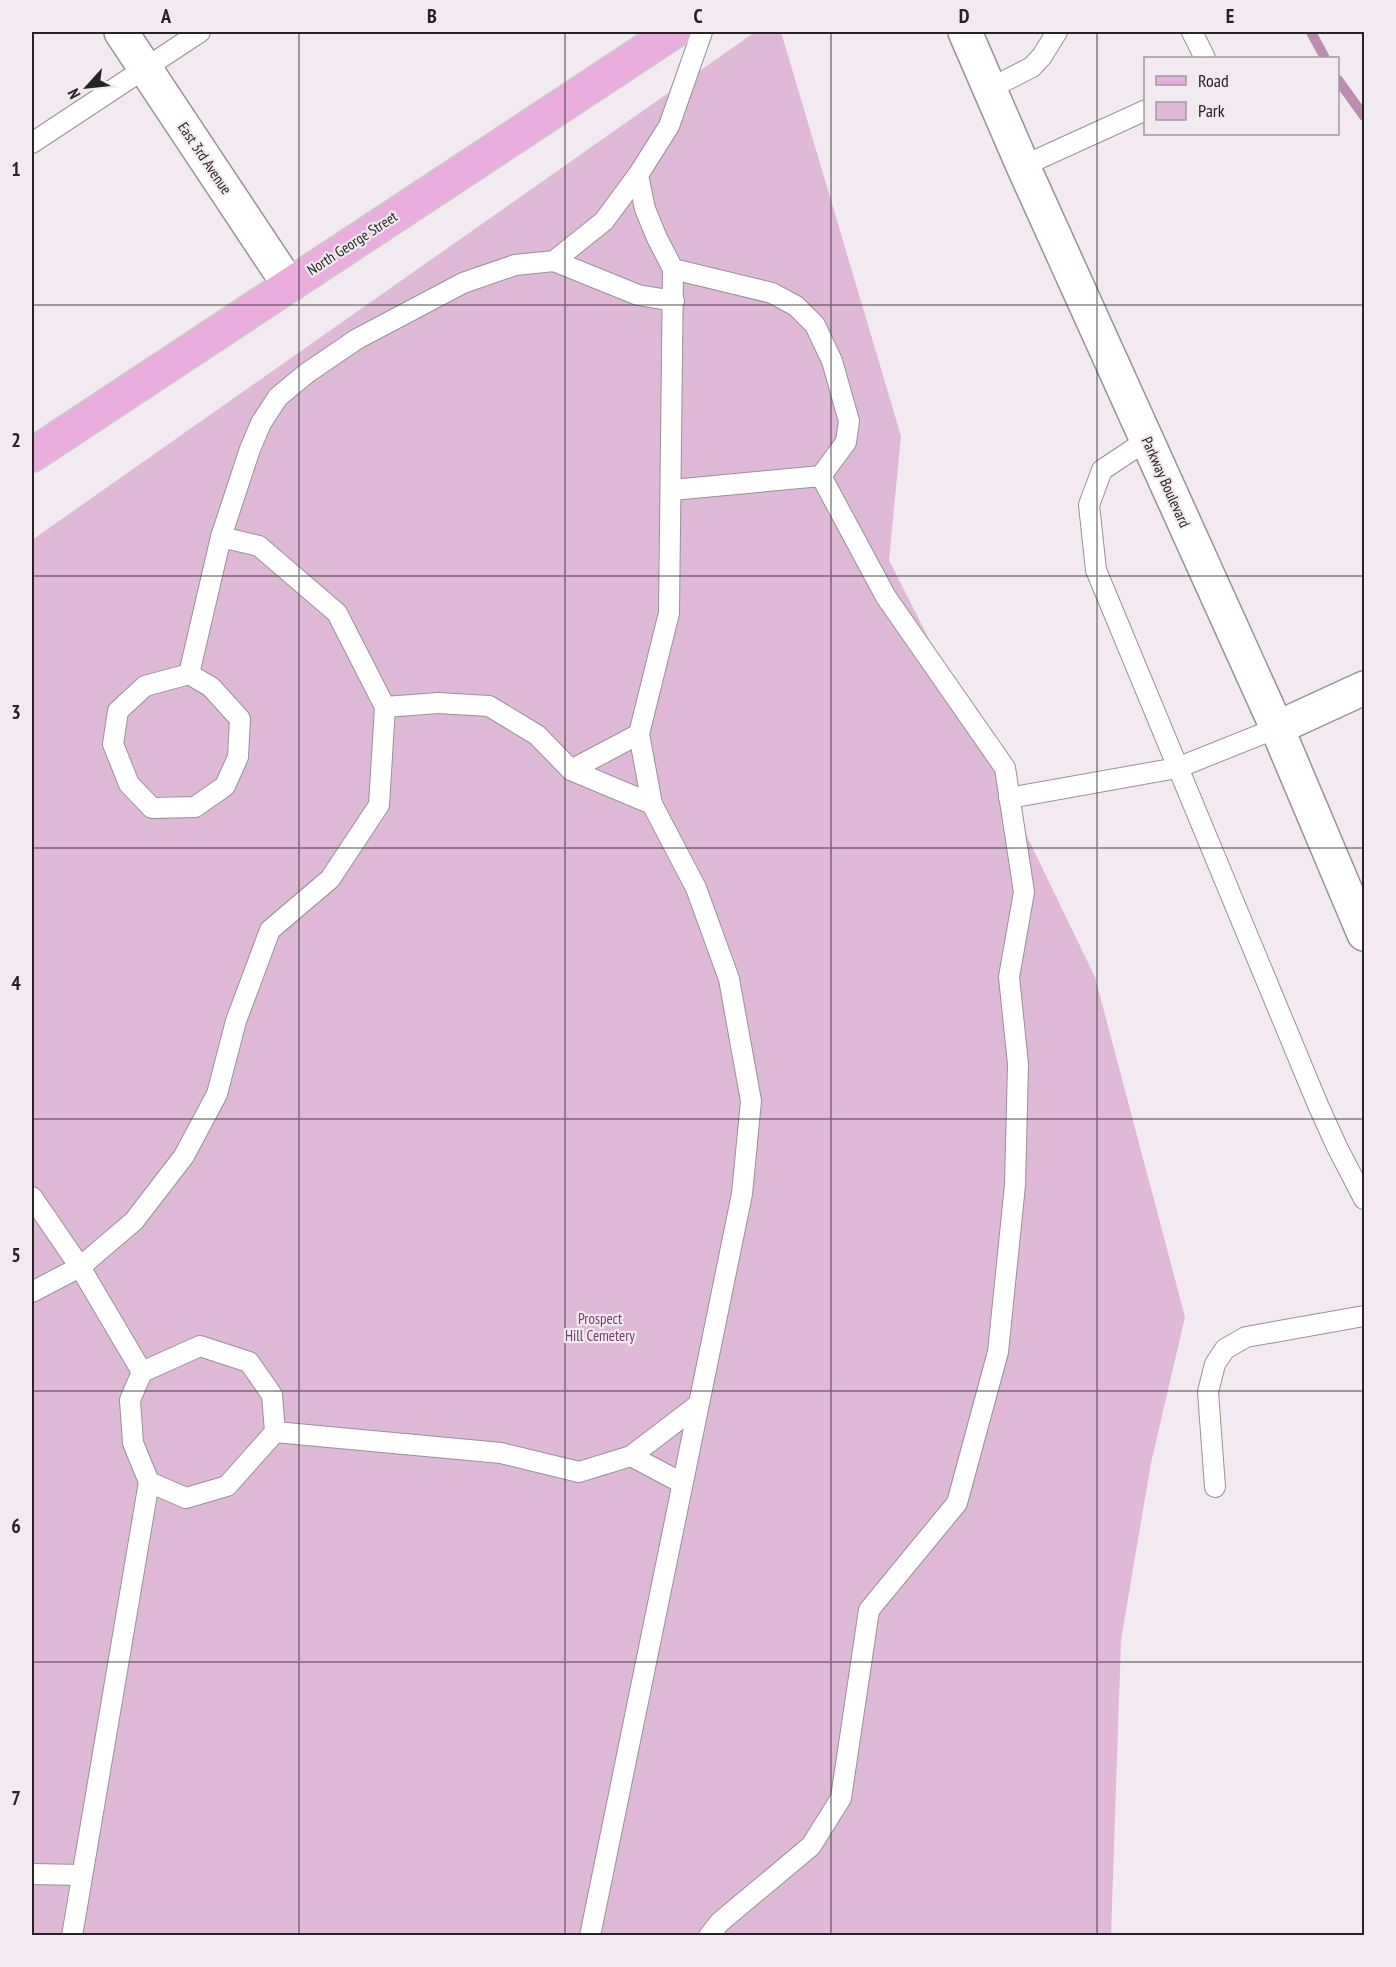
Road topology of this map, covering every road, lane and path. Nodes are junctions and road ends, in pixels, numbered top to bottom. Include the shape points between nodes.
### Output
1 (121, 32) edge
2 (200, 32) edge
3 (673, 32) edge
4 (702, 32) edge
5 (965, 32) edge
6 (1057, 32) edge
7 (1191, 32) edge
8 (1204, 57) edge
9 (145, 68) junction
10 (989, 88) junction
11 (1144, 111) edge
12 (32, 142) edge
13 (1023, 166) junction
14 (638, 175) junction
15 (555, 261) junction
16 (673, 268) junction
17 (289, 285) junction
18 (674, 301) junction
19 (1147, 440) junction
20 (32, 455) edge
21 (821, 476) junction
22 (672, 490) junction
23 (221, 537) junction
24 (189, 674) junction
25 (1365, 688) edge
26 (385, 707) junction
27 (1277, 728) junction
28 (639, 734) junction
29 (1177, 768) junction
30 (571, 770) junction
31 (1009, 798) junction
32 (652, 804) junction
33 (1365, 934) edge
34 (32, 1197) edge
35 (1365, 1199) edge
36 (80, 1267) junction
37 (32, 1292) edge
38 (1365, 1316) edge
39 (142, 1372) junction
40 (698, 1405) junction
41 (275, 1432) junction
42 (631, 1456) junction
43 (148, 1482) junction
44 (682, 1483) junction
45 (1215, 1487) dead end
46 (32, 1874) edge
47 (82, 1875) junction
48 (72, 1935) edge
49 (590, 1935) edge
50 (709, 1935) edge

1 - 9 street, East 3rd Avenue
2 - 9 lane
3 - 17 main road, North George Street
4 - 14 lane via 669,126
5 - 10 street, Parkway Boulevard
6 - 10 lane via 1032,67
7 - 8 lane
9 - 12 lane
9 - 17 street, East 3rd Avenue
10 - 13 street, Parkway Boulevard
11 - 13 lane
13 - 19 street, Parkway Boulevard
14 - 15 lane via 604,221
14 - 16 lane via 645,208
15 - 18 lane via 638,295
15 - 23 lane via 515,265 463,283 357,339 307,373 278,397 261,423
16 - 18 lane
16 - 21 lane via 772,293 796,306 815,325 832,361 849,421 846,442
17 - 20 main road, North George Street
18 - 22 lane
19 - 27 street, Parkway Boulevard
19 - 29 lane via 1102,470 1089,505 1096,570
21 - 22 lane
21 - 31 lane via 886,597 1005,768
22 - 28 lane via 669,613
23 - 24 lane
23 - 26 lane via 259,546 337,613
24 - 24 lane via 211,687 240,719 238,757 225,786 195,807 152,808 129,784 113,744 118,711 145,686
25 - 27 street
26 - 30 lane via 438,703 489,706 537,735
26 - 36 lane via 379,805 330,879 270,930 236,1021 217,1094 184,1156 134,1221
27 - 29 lane
27 - 33 street, Parkway Boulevard
28 - 30 lane
28 - 32 lane
29 - 31 lane
29 - 35 lane via 1318,1105
30 - 32 lane
31 - 50 lane via 1024,892 1009,977 1018,1064 1015,1185 998,1352 957,1503 869,1610 841,1798 811,1846
32 - 40 lane via 696,888 729,979 751,1101 742,1194
34 - 36 lane
36 - 37 lane
36 - 39 lane
38 - 45 lane via 1246,1337 1225,1349 1215,1364 1208,1392
39 - 41 lane via 200,1346 249,1362 272,1395
39 - 43 lane via 130,1400 133,1443
40 - 42 lane
40 - 44 lane
41 - 42 lane via 501,1453 579,1472
41 - 43 lane via 227,1486 186,1498
42 - 44 lane
43 - 47 lane
44 - 49 lane
46 - 47 lane
47 - 48 lane

